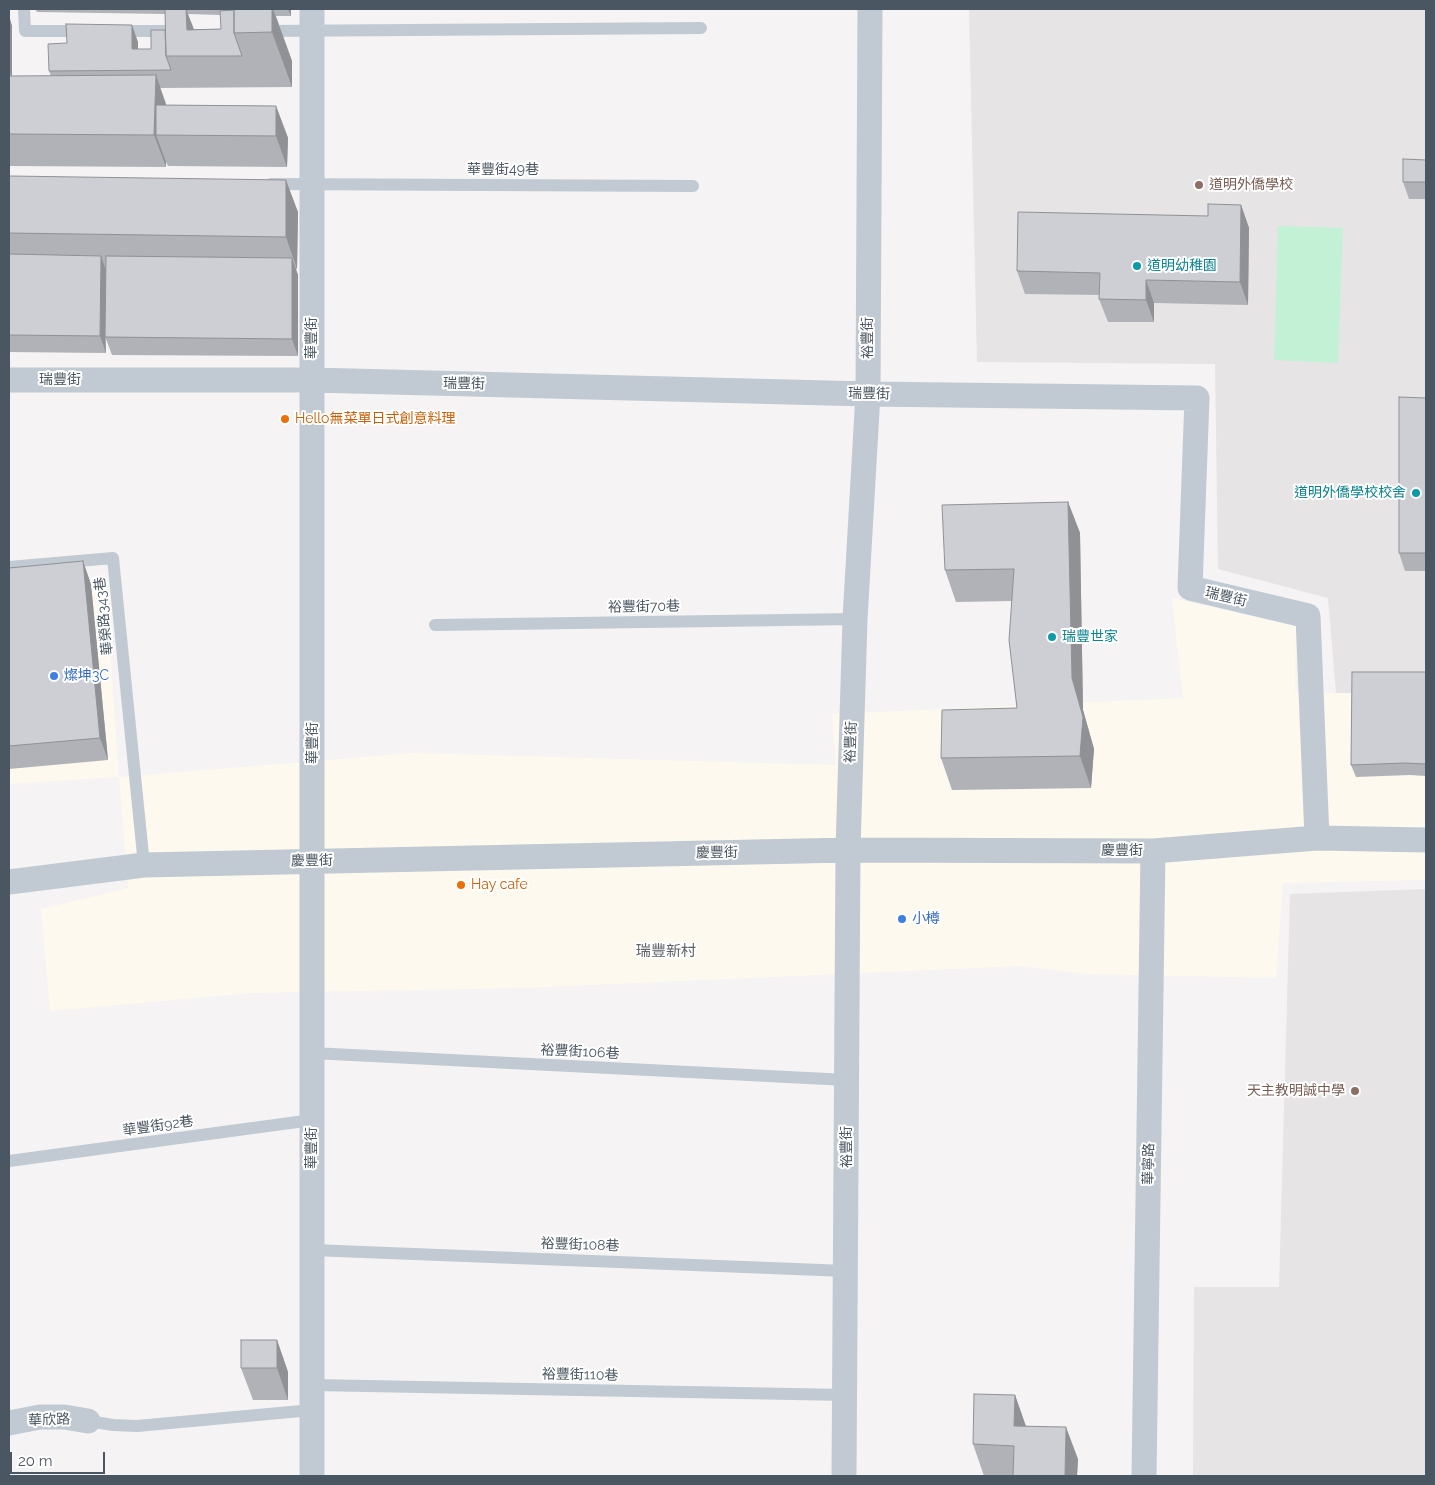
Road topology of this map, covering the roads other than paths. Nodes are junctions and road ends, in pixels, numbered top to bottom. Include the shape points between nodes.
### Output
1 (24, 9) edge
2 (870, 9) edge
3 (312, 20) edge
4 (701, 28) dead end
5 (174, 31) edge
6 (253, 31) edge
7 (254, 184) edge
8 (312, 184) junction
9 (693, 186) dead end
10 (9, 380) edge
11 (312, 380) junction
12 (868, 394) junction
13 (9, 567) edge
14 (854, 619) junction
15 (435, 625) dead end
16 (1317, 838) junction
17 (1426, 840) edge
18 (848, 850) junction
19 (1154, 851) junction
20 (313, 860) junction
21 (144, 865) junction
22 (9, 882) edge
23 (312, 1053) junction
24 (847, 1080) junction
25 (312, 1120) junction
26 (9, 1161) edge
27 (312, 1250) junction
28 (846, 1271) junction
29 (312, 1385) junction
30 (846, 1395) junction
31 (312, 1410) junction
32 (88, 1421) joint
33 (9, 1423) edge
34 (312, 1476) edge
35 (844, 1476) edge
36 (1144, 1476) edge

1 - 5 lane via 25,31
2 - 12 street, 裕豐街
3 - 4 lane
3 - 6 lane
3 - 8 street, 華豐街
7 - 8 lane, 華豐街49巷
8 - 9 lane, 華豐街49巷
8 - 11 street, 華豐街
10 - 11 street, 瑞豐街
11 - 12 street, 瑞豐街
11 - 20 street, 華豐街
12 - 14 street, 裕豐街
12 - 16 street, 瑞豐街 via 1197,398 1190,588 1308,616
13 - 21 lane, 華榮路343巷 via 113,558
14 - 15 lane, 裕豐街70巷
14 - 18 street, 裕豐街
16 - 17 street, 慶豐街
16 - 19 street, 慶豐街
18 - 19 street, 慶豐街
18 - 20 street, 慶豐街
18 - 24 street, 裕豐街
19 - 36 street, 華寧路
20 - 21 street, 慶豐街
20 - 23 street, 華豐街
21 - 22 street, 慶豐街
23 - 24 lane, 裕豐街106巷
23 - 25 street, 華豐街
24 - 28 street, 裕豐街
25 - 26 lane, 華豐街92巷
25 - 27 street, 華豐街
27 - 28 lane, 裕豐街108巷
27 - 29 street, 華豐街
28 - 30 street, 裕豐街
29 - 30 lane, 裕豐街110巷
29 - 31 street, 華豐街
30 - 35 street, 裕豐街
31 - 32 lane via 137,1426
31 - 34 street, 華豐街
32 - 33 street, 華欣路 via 40,1417

